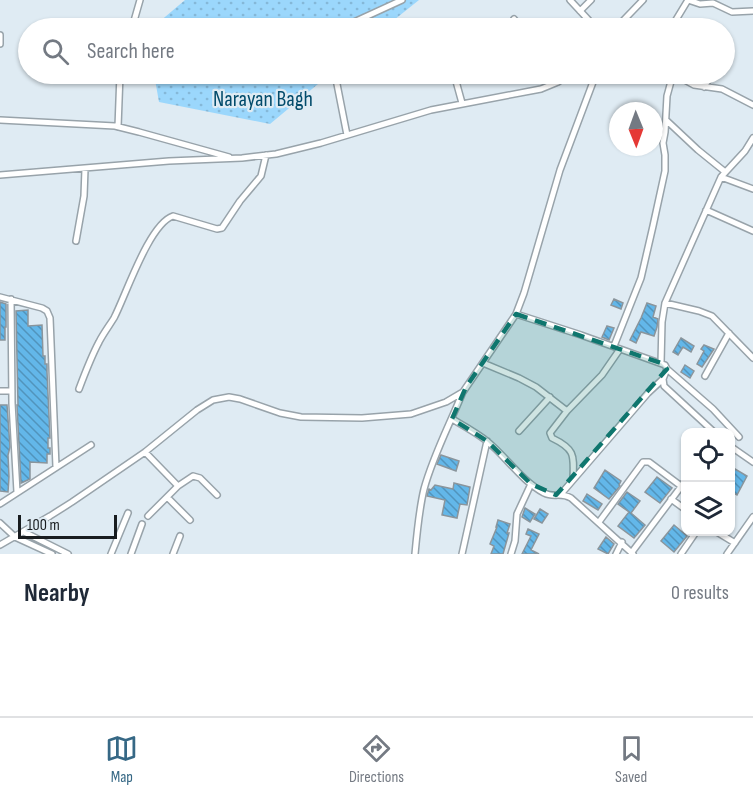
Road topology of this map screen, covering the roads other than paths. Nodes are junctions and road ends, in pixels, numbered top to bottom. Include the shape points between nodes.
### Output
1 (140, 0) edge
2 (402, 0) edge
3 (570, 0) edge
4 (591, 0) edge
5 (643, 0) edge
6 (688, 0) edge
7 (696, 1) edge
8 (580, 11) junction
9 (753, 11) edge
10 (135, 18) edge
11 (362, 18) edge
12 (587, 18) edge
13 (626, 18) edge
14 (677, 18) edge
15 (0, 35) edge
16 (0, 44) edge
17 (120, 84) edge
18 (337, 84) edge
19 (457, 84) edge
20 (553, 84) edge
21 (592, 84) edge
22 (670, 84) edge
23 (692, 84) edge
24 (706, 84) edge
25 (704, 87) junction
26 (462, 103) junction
27 (753, 105) edge
28 (0, 120) edge
29 (666, 120) junction
30 (118, 127) junction
31 (348, 135) junction
32 (753, 138) edge
33 (266, 155) junction
34 (234, 158) junction
35 (85, 169) junction
36 (722, 174) junction
37 (0, 175) edge
38 (753, 189) edge
39 (706, 210) junction
40 (753, 231) edge
41 (76, 242) dead end
42 (0, 297) edge
43 (11, 299) junction
44 (665, 303) junction
45 (516, 314) junction
46 (729, 333) junction
47 (617, 348) junction
48 (753, 358) edge
49 (483, 363) junction
50 (661, 363) junction
51 (667, 369) junction
52 (705, 376) dead end
53 (663, 379) junction
54 (78, 388) dead end
55 (0, 391) edge
56 (12, 391) junction
57 (463, 392) junction
58 (550, 397) junction
59 (567, 411) junction
60 (452, 419) junction
61 (711, 428) edge
62 (519, 431) dead end
63 (739, 437) dead end
64 (487, 441) junction
65 (91, 445) dead end
66 (735, 449) edge
67 (145, 452) junction
68 (753, 462) edge
69 (56, 467) junction
70 (573, 478) junction
71 (531, 484) junction
72 (178, 486) junction
73 (681, 486) joint
74 (17, 492) junction
75 (561, 494) junction
76 (217, 495) dead end
77 (167, 497) junction
78 (671, 499) junction
79 (0, 504) edge
80 (681, 506) edge
81 (128, 513) dead end
82 (148, 516) dead end
83 (753, 517) edge
84 (190, 520) dead end
85 (598, 522) junction
86 (0, 523) edge
87 (142, 524) dead end
88 (24, 532) junction
89 (180, 536) dead end
90 (693, 536) edge
91 (724, 536) edge
92 (15, 537) junction
93 (622, 542) junction
94 (735, 543) junction
95 (0, 545) edge
96 (633, 553) edge
97 (52, 554) edge
98 (68, 554) edge
99 (111, 554) edge
100 (131, 554) edge
101 (173, 554) edge
102 (415, 554) edge
103 (462, 554) edge
104 (511, 554) edge
105 (616, 554) edge
106 (681, 554) edge
107 (727, 554) edge

1 - 10 street
2 - 11 street
3 - 8 street
4 - 8 street
5 - 13 street
6 - 7 street
6 - 14 street
7 - 9 street via 713,3 732,12
8 - 12 street
15 - 16 street
17 - 30 street
18 - 31 street
19 - 26 street
20 - 26 street
21 - 45 street via 560,170
22 - 29 street
23 - 25 street
24 - 25 street
25 - 27 street via 722,89
26 - 31 street
28 - 30 street
29 - 36 street
29 - 47 street via 665,171 641,278
30 - 34 street
31 - 33 street
32 - 36 street
33 - 34 street
33 - 54 street via 261,176 222,228 173,216 156,230
34 - 35 street
35 - 37 street
35 - 41 street
36 - 38 street
36 - 39 street
39 - 40 street
39 - 44 street
42 - 43 street
43 - 56 street
43 - 69 street via 42,308 50,318
44 - 46 street via 712,316
44 - 50 street
45 - 47 street
45 - 49 street
46 - 48 street
46 - 52 street
47 - 50 street
47 - 59 street via 602,375
49 - 57 street
49 - 58 street
50 - 51 street
51 - 53 street
51 - 63 street
53 - 61 street via 664,386
53 - 70 street
55 - 56 street
56 - 74 street
57 - 60 street
57 - 67 street via 411,414 362,418 301,417 240,399 222,398 197,410
58 - 59 street
58 - 62 street
59 - 70 street via 550,436 574,455
60 - 64 street
60 - 102 street via 425,488
64 - 71 street
64 - 103 street
65 - 69 street
66 - 68 street
67 - 72 street
67 - 88 street
69 - 74 street
70 - 75 street
71 - 75 street via 546,494
71 - 104 street via 517,513
72 - 76 street via 196,476
72 - 77 street
73 - 78 street
73 - 85 street via 649,462 643,462
74 - 79 street
75 - 85 street via 572,498
77 - 82 street
77 - 84 street
78 - 80 street
78 - 96 street
81 - 99 street
83 - 94 street
85 - 93 street
86 - 92 street
87 - 100 street
88 - 92 street
88 - 98 street
89 - 101 street
90 - 106 street
91 - 94 street
92 - 95 street
92 - 97 street
93 - 96 street
93 - 105 street
94 - 107 street

